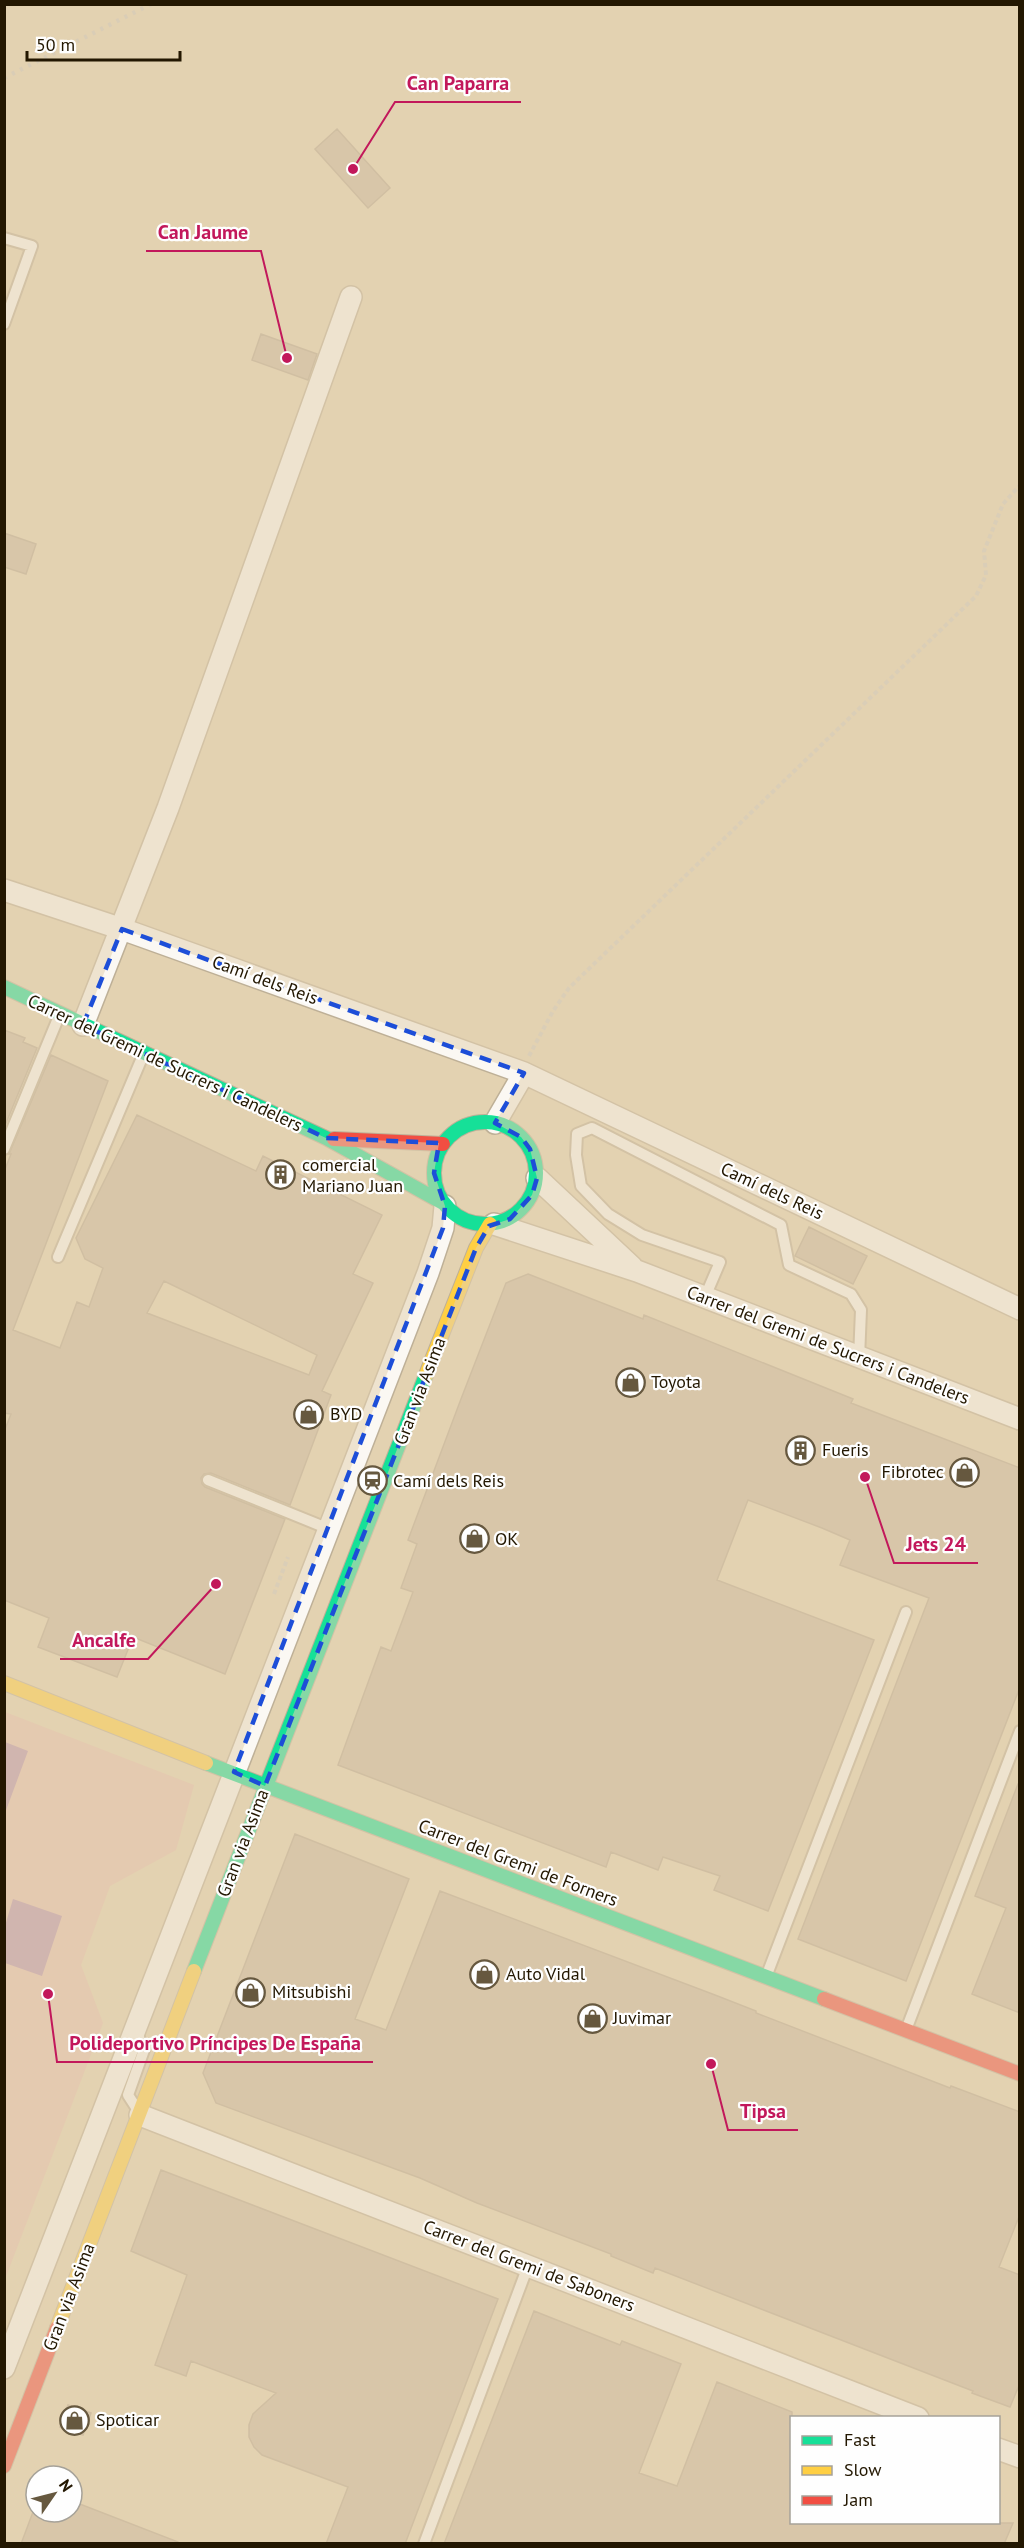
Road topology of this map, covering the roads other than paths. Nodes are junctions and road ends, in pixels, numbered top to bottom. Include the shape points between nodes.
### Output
1 (4, 238) edge
2 (351, 297) dead end
3 (4, 324) edge
4 (4, 890) edge
5 (122, 929) junction
6 (4, 987) edge
7 (60, 1014) junction
8 (83, 1025) junction
9 (144, 1053) junction
10 (524, 1074) junction
11 (495, 1123) junction
12 (326, 1138) junction
13 (443, 1144) junction
14 (4, 1149) edge
15 (537, 1178) junction
16 (444, 1204) junction
17 (492, 1224) junction
18 (58, 1257) dead end
19 (636, 1271) junction
20 (705, 1297) junction
21 (1020, 1309) edge
22 (859, 1358) junction
23 (1020, 1419) edge
24 (208, 1480) dead end
25 (329, 1529) junction
26 (906, 1612) dead end
27 (4, 1683) edge
28 (1020, 1731) edge
29 (234, 1772) junction
30 (266, 1786) junction
31 (766, 1977) junction
32 (135, 2027) junction
33 (906, 2030) junction
34 (1020, 2074) edge
35 (140, 2115) junction
36 (528, 2266) junction
37 (4, 2368) edge
38 (913, 2416) edge
39 (1000, 2449) edge
40 (1020, 2457) edge
41 (4, 2466) edge
42 (424, 2544) edge

1 - 3 lane via 32,246
2 - 5 street
4 - 5 street, Camí dels Reis
5 - 8 street
5 - 10 street, Camí dels Reis
6 - 7 street, Carrer del Gremi de Sucrers i Candelers
7 - 8 street, Carrer del Gremi de Sucrers i Candelers
7 - 14 lane
8 - 9 street, Carrer del Gremi de Sucrers i Candelers
9 - 12 street, Carrer del Gremi de Sucrers i Candelers
9 - 18 lane
10 - 11 street
10 - 21 street, Camí dels Reis
11 - 13 street via 466,1126
11 - 15 street via 521,1137 536,1163
12 - 13 street
12 - 16 street, Carrer del Gremi de Sucrers i Candelers
13 - 16 street via 434,1173 436,1189
15 - 17 street via 523,1209 510,1219
15 - 19 street, Carrer del Gremi de Sucrers i Candelers
16 - 17 street via 466,1221
16 - 25 street, Gran via Asima via 443,1228 428,1273
17 - 19 street, Carrer del Gremi de Sucrers i Candelers
17 - 30 street, Gran via Asima via 476,1248
19 - 20 street, Carrer del Gremi de Sucrers i Candelers
20 - 22 street, Carrer del Gremi de Sucrers i Candelers
20 - 22 lane via 720,1262 642,1234 608,1214 581,1186 577,1134 592,1128 781,1225 789,1265 852,1294 861,1310
22 - 23 street, Carrer del Gremi de Sucrers i Candelers
24 - 25 lane
25 - 29 street, Gran via Asima
26 - 31 lane
27 - 29 street, Carrer del Gremi de Forners
28 - 33 lane
29 - 30 street, Carrer del Gremi de Forners
29 - 32 street, Gran via Asima
30 - 31 street, Carrer del Gremi de Forners
30 - 35 street, Gran via Asima
31 - 33 street, Carrer del Gremi de Forners
32 - 35 lane via 144,2050 128,2095
32 - 37 street, Gran via Asima
33 - 34 street, Carrer del Gremi de Forners
35 - 36 street, Carrer del Gremi de Saboners
35 - 41 street, Gran via Asima
36 - 38 street, Carrer del Gremi de Saboners
36 - 42 lane
39 - 40 street

